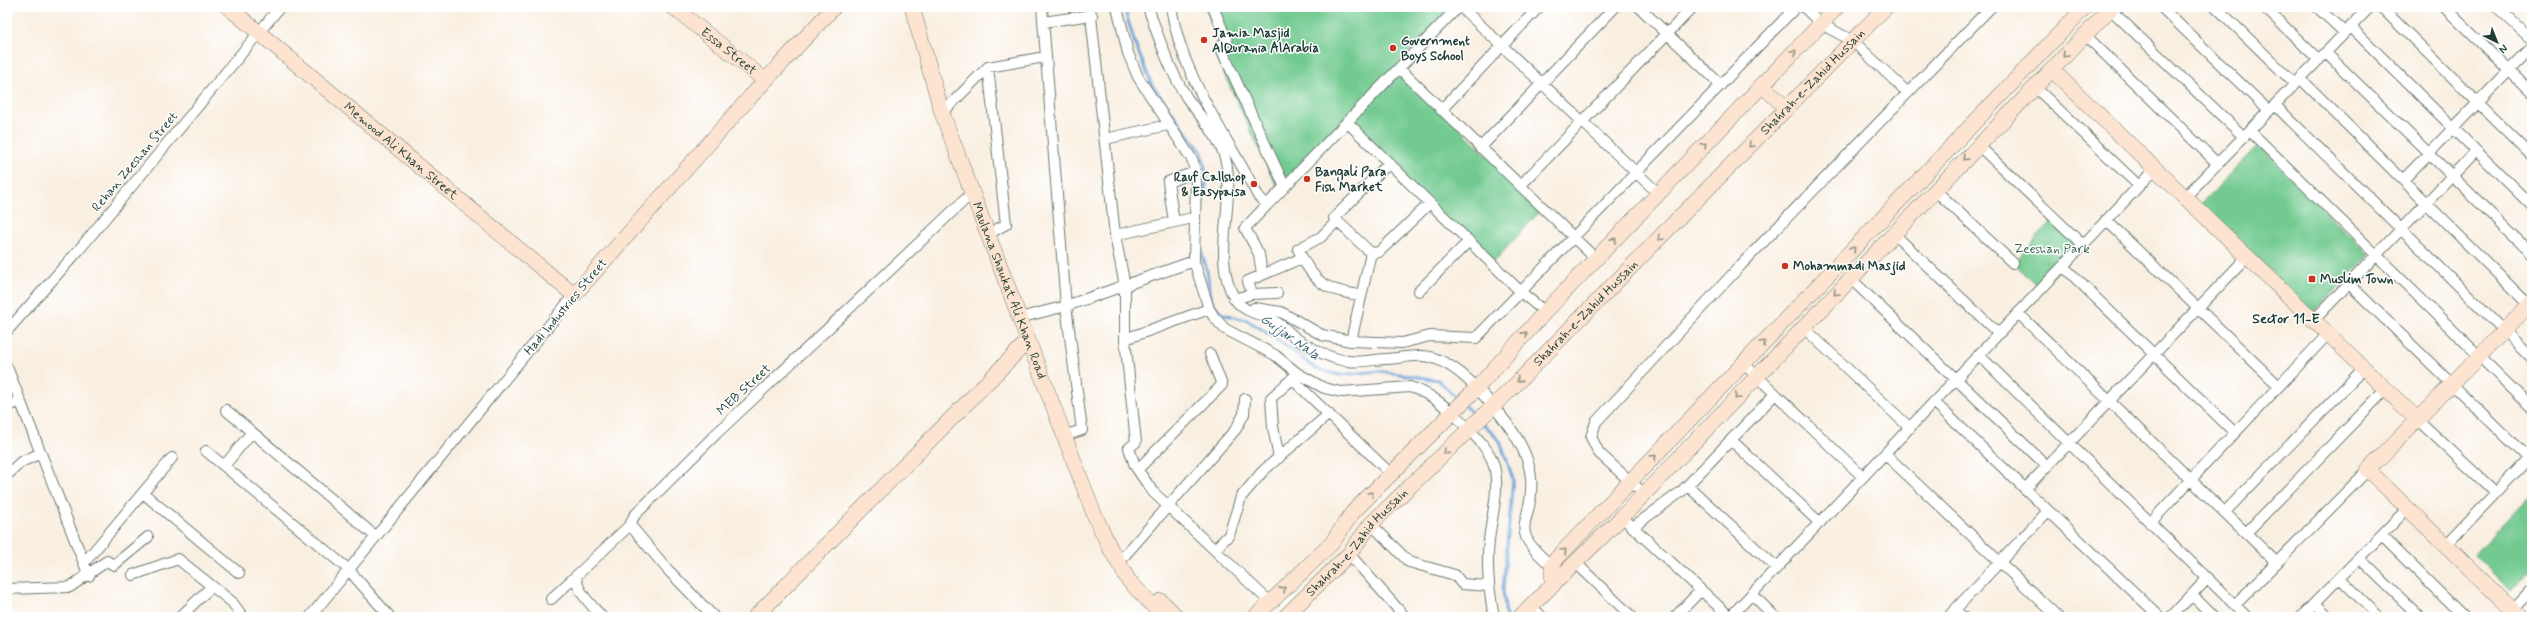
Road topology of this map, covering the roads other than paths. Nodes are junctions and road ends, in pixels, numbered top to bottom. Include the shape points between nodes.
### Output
1 (228, 7) edge
2 (280, 7) edge
3 (673, 7) edge
4 (834, 7) edge
5 (912, 7) edge
6 (1042, 7) edge
7 (1117, 7) edge
8 (1148, 7) edge
9 (1171, 7) edge
10 (1213, 7) edge
11 (1460, 7) edge
12 (1539, 7) edge
13 (1615, 7) edge
14 (1639, 7) edge
15 (1693, 7) edge
16 (1796, 7) edge
17 (1804, 7) edge
18 (1837, 7) edge
19 (1886, 7) edge
20 (1991, 7) edge
21 (2085, 7) edge
22 (2161, 7) edge
23 (2216, 7) edge
24 (2264, 7) edge
25 (2317, 7) edge
26 (2370, 7) edge
27 (2381, 7) edge
28 (2444, 7) edge
29 (2497, 7) edge
30 (2111, 8) edge
31 (1091, 11) edge
32 (1043, 22) junction
33 (1821, 24) junction
34 (2348, 30) junction
35 (259, 33) junction
36 (1667, 34) junction
37 (2084, 34) junction
38 (1853, 40) junction
39 (2532, 40) edge
40 (1502, 46) junction
41 (2532, 46) edge
42 (2323, 56) junction
43 (1046, 57) junction
44 (988, 67) junction
45 (1399, 68) junction
46 (2052, 70) junction
47 (2509, 71) junction
48 (765, 80) junction
49 (2298, 81) junction
50 (1542, 84) junction
51 (1721, 85) junction
52 (1762, 85) junction
53 (2035, 87) junction
54 (1908, 92) junction
55 (2532, 93) edge
56 (2478, 103) junction
57 (2272, 108) junction
58 (1787, 109) junction
59 (1441, 110) junction
60 (942, 112) junction
61 (1347, 122) junction
62 (1582, 122) junction
63 (1168, 125) junction
64 (2453, 129) junction
65 (2247, 134) junction
66 (1105, 139) junction
67 (1978, 145) junction
68 (1480, 148) junction
69 (2476, 151) junction
70 (2429, 154) junction
71 (2532, 156) edge
72 (1389, 164) junction
73 (2218, 164) junction
74 (2155, 169) junction
75 (1195, 172) junction
76 (1636, 172) junction
77 (2452, 176) junction
78 (2403, 180) junction
79 (1284, 185) junction
80 (1520, 186) junction
81 (2139, 186) junction
82 (1935, 190) junction
83 (972, 193) junction
84 (1658, 193) junction
85 (2185, 197) junction
86 (1430, 203) junction
87 (2426, 203) junction
88 (1267, 206) junction
89 (2532, 206) edge
90 (1193, 218) junction
91 (2106, 220) junction
92 (1337, 221) junction
93 (1174, 222) junction
94 (2401, 229) junction
95 (1893, 233) junction
96 (987, 235) junction
97 (1115, 235) junction
98 (1574, 237) junction
99 (1469, 241) junction
100 (2083, 245) junction
101 (1371, 252) junction
102 (2532, 254) edge
103 (2376, 255) junction
104 (2247, 257) junction
105 (1302, 258) junction
106 (1596, 259) junction
107 (1194, 261) junction
108 (2013, 263) dead end
109 (2062, 266) junction
110 (1262, 275) junction
111 (1850, 278) junction
112 (2349, 284) junction
113 (1125, 286) junction
114 (1419, 291) dead end
115 (1278, 293) dead end
116 (1522, 293) junction
117 (1252, 294) junction
118 (574, 295) junction
119 (1361, 295) junction
120 (1234, 299) junction
121 (2531, 305) edge
122 (1066, 306) junction
123 (1254, 308) dead end
124 (2198, 308) junction
125 (1209, 309) junction
126 (1545, 312) junction
127 (2018, 313) junction
128 (1019, 318) junction
129 (2314, 320) junction
130 (1803, 327) junction
131 (2504, 330) junction
132 (7, 331) edge
133 (1999, 334) junction
134 (2328, 334) junction
135 (1126, 339) junction
136 (1028, 341) junction
137 (1351, 341) junction
138 (1210, 354) dead end
139 (2154, 354) junction
140 (1979, 355) junction
141 (2479, 356) junction
142 (2532, 358) edge
143 (1744, 364) junction
144 (7, 367) edge
145 (2364, 368) junction
146 (1294, 376) junction
147 (1758, 376) junction
148 (1956, 378) junction
149 (2451, 385) junction
150 (2280, 386) junction
151 (2386, 389) junction
152 (1473, 391) junction
153 (1776, 394) junction
154 (1245, 399) dead end
155 (20, 400) junction
156 (2109, 400) junction
157 (1934, 402) junction
158 (7, 406) edge
159 (1491, 407) junction
160 (2532, 408) edge
161 (226, 410) dead end
162 (1454, 410) junction
163 (1329, 414) junction
164 (2418, 419) junction
165 (1471, 427) junction
166 (1910, 428) junction
167 (252, 432) junction
168 (2235, 433) junction
169 (1064, 436) junction
170 (1732, 440) junction
171 (2069, 443) junction
172 (206, 451) dead end
173 (41, 453) junction
174 (1885, 454) junction
175 (2530, 457) edge
176 (172, 458) dead end
177 (1279, 458) junction
178 (224, 466) junction
179 (2047, 466) junction
180 (1138, 469) junction
181 (2368, 470) junction
182 (1391, 474) junction
183 (7, 475) edge
184 (1863, 477) junction
185 (2192, 479) junction
186 (1631, 482) junction
187 (1688, 486) junction
188 (2025, 489) junction
189 (143, 493) junction
190 (1643, 493) junction
191 (2496, 493) junction
192 (1169, 507) junction
193 (2408, 509) junction
194 (2048, 511) junction
195 (2225, 512) junction
196 (1622, 517) junction
197 (1820, 523) junction
198 (2150, 523) junction
199 (1371, 524) junction
200 (630, 525) junction
201 (1633, 527) junction
202 (2246, 533) junction
203 (148, 536) dead end
204 (376, 536) junction
205 (2382, 536) junction
206 (2445, 546) junction
207 (1215, 549) junction
208 (1349, 554) junction
209 (2359, 558) junction
210 (2000, 562) junction
211 (84, 563) junction
212 (1576, 563) junction
213 (2277, 563) junction
214 (1119, 564) junction
215 (1552, 566) junction
216 (1777, 568) junction
217 (348, 569) junction
218 (239, 573) dead end
219 (133, 575) dead end
220 (89, 576) junction
221 (576, 576) junction
222 (2340, 578) junction
223 (2207, 579) junction
224 (212, 586) junction
225 (1488, 586) junction
226 (1552, 586) junction
227 (7, 589) edge
228 (1701, 590) junction
229 (2532, 590) edge
230 (1752, 594) junction
231 (2192, 595) junction
232 (551, 599) dead end
233 (1270, 602) junction
234 (2315, 603) junction
235 (2235, 605) junction
236 (2516, 614) edge
237 (1528, 615) edge
238 (1955, 615) edge
239 (180, 617) edge
240 (243, 617) edge
241 (310, 617) edge
242 (390, 617) edge
243 (602, 617) edge
244 (714, 617) edge
245 (755, 617) edge
246 (1164, 617) edge
247 (1177, 617) edge
248 (1255, 617) edge
249 (1285, 617) edge
250 (1405, 617) edge
251 (1494, 617) edge
252 (1632, 617) edge
253 (1675, 617) edge
254 (1775, 617) edge
255 (2058, 617) edge
256 (2160, 617) edge
257 (2171, 617) edge
258 (2214, 617) edge
259 (2247, 617) edge
260 (2302, 617) edge
261 (2329, 617) edge
262 (2379, 617) edge
263 (2420, 617) edge
264 (2464, 617) edge

1 - 35 street, Memood Ali Khan Street
2 - 35 street, Rehan Zeeshan Street
3 - 48 street, Essa Street
4 - 48 street, Hadi Industries Street
5 - 60 street, Maulana Shaukat Ali Khan Road
6 - 32 street
7 - 63 street via 1128,53 1138,77
8 - 120 street via 1165,58 1187,98 1215,134 1226,159 1228,202 1223,238 1227,275
9 - 88 street via 1175,32 1193,80 1258,196
10 - 79 street via 1227,41 1220,46
11 - 40 street
11 - 45 street
12 - 40 street
13 - 50 street
14 - 36 street
15 - 36 street
16 - 51 street
17 - 33 street
18 - 33 street, Shahrah-e-Zahid Hussain
19 - 38 street, Shahrah-e-Zahid Hussain
20 - 54 street
143 -> 21 street
22 - 57 street
23 - 49 street
24 - 42 street
25 - 34 street
26 - 34 street
27 - 56 street
28 - 47 street
29 - 39 street
30 - 37 street
30 - 65 street
31 - 32 street
31 - 66 street
32 - 43 street
33 - 38 street
52 -> 33 street, Shahrah-e-Zahid Hussain
34 - 42 street
34 - 64 street
35 - 118 street, Memood Ali Khan Street
35 - 132 street, Rehan Zeeshan Street via 78,251
36 - 51 street
36 - 62 street
37 -> 46 street
37 - 73 street
38 - 54 street
38 - 58 street, Shahrah-e-Zahid Hussain
40 - 50 street
40 - 59 street
41 - 47 street
42 - 49 street
42 - 70 street
43 - 44 street
43 - 122 street
44 - 60 street
44 - 96 street via 1006,224
45 - 59 street
45 - 61 street
46 - 53 street
46 - 74 street
47 - 55 street
47 - 56 street
48 - 118 street, Hadi Industries Street
49 - 57 street
49 - 78 street
50 - 62 street
50 - 68 street
51 - 76 street
52 - 58 street
84 -> 52 street, Shahrah-e-Zahid Hussain
53 - 67 street
53 - 81 street
54 - 186 street via 1741,265 1596,422 1591,437 1594,445
56 - 64 street
56 - 71 street
57 - 65 street
57 - 94 street
58 -> 159 street, Shahrah-e-Zahid Hussain
59 - 68 street
60 - 83 street, Maulana Shaukat Ali Khan Road
61 - 72 street
61 - 79 street
62 - 76 street
62 - 80 street
63 - 66 street
63 - 75 street via 1186,146
64 - 69 street
64 - 70 street
65 - 73 street
65 - 103 street
66 - 97 street
67 -> 82 street
67 - 100 street
68 - 80 street
69 - 77 street
69 - 89 street
70 - 77 street
70 - 78 street
72 - 86 street
72 - 92 street via 1334,218
73 - 85 street
74 - 81 street
74 - 85 street
75 - 90 street
75 - 93 street via 1168,182
76 - 84 street
76 - 98 street
77 - 87 street
77 - 102 street
78 - 87 street
79 - 88 street
80 - 98 street
81 - 91 street
82 - 95 street
82 - 108 street
83 - 96 street, Maulana Shaukat Ali Khan Road
83 - 200 street, MEB Street via 651,497 634,516
106 -> 84 street, Shahrah-e-Zahid Hussain
85 - 104 street
86 - 99 street
86 - 101 street via 1379,252
87 - 94 street
87 - 121 street
88 - 110 street via 1244,228 1259,254
90 - 93 street
90 - 107 street
91 - 100 street
91 - 124 street
92 - 101 street
92 - 105 street via 1321,237 1298,249
93 - 97 street
94 - 103 street
94 - 131 street
95 - 111 street
95 - 133 street
96 - 128 street, Maulana Shaukat Ali Khan Road
97 - 113 street
98 - 106 street
98 - 116 street
99 - 114 street
99 - 116 street
100 - 109 street
101 - 119 street
103 - 112 street
103 - 141 street
104 - 124 street
104 - 129 street
105 - 110 street
105 - 119 street via 1317,280 1337,292
106 - 126 street, Shahrah-e-Zahid Hussain
107 - 113 street
107 - 125 street
109 - 127 street
109 - 139 street
110 - 117 street via 1248,281
111 -> 130 street
111 - 148 street
112 - 129 street
112 - 149 street
113 - 122 street
113 - 135 street
115 - 117 street
116 - 126 street
116 - 137 street via 1476,338 1430,336 1402,343
117 - 120 street
118 - 204 street, Hadi Industries Street
119 - 137 street
120 - 152 street via 1243,308 1276,322 1297,339 1321,353 1348,362 1422,356 1435,358 1446,364
121 - 131 street
122 - 128 street
122 - 169 street via 1082,430
123 - 137 street via 1281,312 1322,335
124 - 139 street
124 - 150 street
125 - 135 street
125 - 146 street via 1225,329 1275,355
152 -> 126 street, Shahrah-e-Zahid Hussain
127 - 133 street
127 - 156 street
128 - 136 street, Maulana Shaukat Ali Khan Road
129 - 134 street
130 - 147 street
130 - 166 street
131 - 141 street
131 - 142 street
133 - 140 street
134 - 145 street
134 - 150 street
135 - 180 street via 1136,442 1129,448
136 - 169 street, Maulana Shaukat Ali Khan Road
136 - 245 street
138 - 180 street via 1222,385
139 - 156 street
139 - 168 street
140 - 148 street
140 - 171 street
141 - 149 street
141 - 160 street
143 - 147 street
186 -> 143 street
144 - 155 street
145 - 151 street
145 - 195 street
146 - 162 street via 1342,392 1410,387
146 - 163 street
146 - 177 street via 1271,398 1272,427
147 - 153 street
147 -> 190 street
148 - 157 street
148 - 179 street
149 - 164 street
149 - 175 street
150 - 168 street
151 - 164 street
151 - 202 street
152 - 159 street
152 - 162 street, Shahrah-e-Zahid Hussain
153 - 170 street
153 - 184 street
154 - 192 street via 1244,414 1236,429
155 - 158 street
155 - 173 street
156 - 171 street
156 - 185 street
157 - 166 street
157 - 188 street
159 - 165 street, Shahrah-e-Zahid Hussain
159 - 215 street via 1514,435 1527,458 1531,479 1524,525 1525,537 1532,550
161 - 167 street
162 - 165 street
162 - 182 street, Shahrah-e-Zahid Hussain
163 - 177 street
163 - 182 street
164 - 181 street
164 - 191 street
165 -> 199 street, Shahrah-e-Zahid Hussain
165 - 225 street via 1488,452 1495,473
166 - 174 street
167 - 178 street
167 - 204 street
168 - 185 street
169 - 214 street, Maulana Shaukat Ali Khan Road via 1094,514
170 - 187 street
170 - 197 street
171 - 179 street
171 - 198 street
172 - 178 street
173 - 183 street via 21,462
173 - 211 street
174 - 184 street
174 - 210 street
175 - 191 street
176 - 189 street
177 - 207 street via 1263,471 1241,497 1229,535
178 - 217 street
179 - 188 street
180 - 192 street via 1153,492
181 - 193 street
181 - 213 street
233 -> 182 street, Shahrah-e-Zahid Hussain via 1332,543 1348,517
184 - 197 street
185 - 195 street
185 - 198 street
186 - 190 street
215 -> 186 street
187 - 201 street via 1672,501 1650,513
187 - 216 street
188 - 194 street
189 - 211 street
189 - 218 street
190 - 196 street
191 - 206 street
192 - 207 street
192 - 214 street
193 - 205 street
193 - 206 street
194 - 210 street
194 - 256 street
195 - 202 street
196 - 201 street
196 - 212 street
197 - 216 street
198 - 223 street
199 - 208 street, Shahrah-e-Zahid Hussain
199 - 225 street via 1409,562 1455,575 1462,584
200 - 221 street, MEB Street
200 - 244 street via 668,570
201 - 228 street
202 - 213 street
203 - 220 street via 114,565 107,561
204 - 217 street, Hadi Industries Street
205 - 209 street
205 - 264 street
206 - 236 street
207 - 233 street
208 - 249 street, Shahrah-e-Zahid Hussain
208 - 250 street
209 - 222 street
209 - 263 street
210 - 238 street
210 - 255 street
211 - 220 street
212 - 226 street
212 - 252 street
213 - 235 street
214 - 246 street, Maulana Shaukat Ali Khan Road via 1129,581
214 - 247 street via 1136,576
215 - 226 street
216 - 230 street
217 - 241 street, Hadi Industries Street
217 - 242 street
219 - 224 street via 178,559
220 - 227 street via 70,587
221 - 232 street, MEB Street
221 - 243 street via 576,583 581,592
222 - 234 street
222 - 262 street
223 - 231 street
223 - 235 street
224 - 239 street
224 - 240 street via 232,602
225 - 251 street
226 - 237 street
228 - 230 street via 1730,617
228 - 253 street
229 - 236 street
230 - 254 street
231 - 257 street
231 - 258 street
233 - 248 street, Shahrah-e-Zahid Hussain
234 - 260 street
234 - 261 street
235 - 259 street

